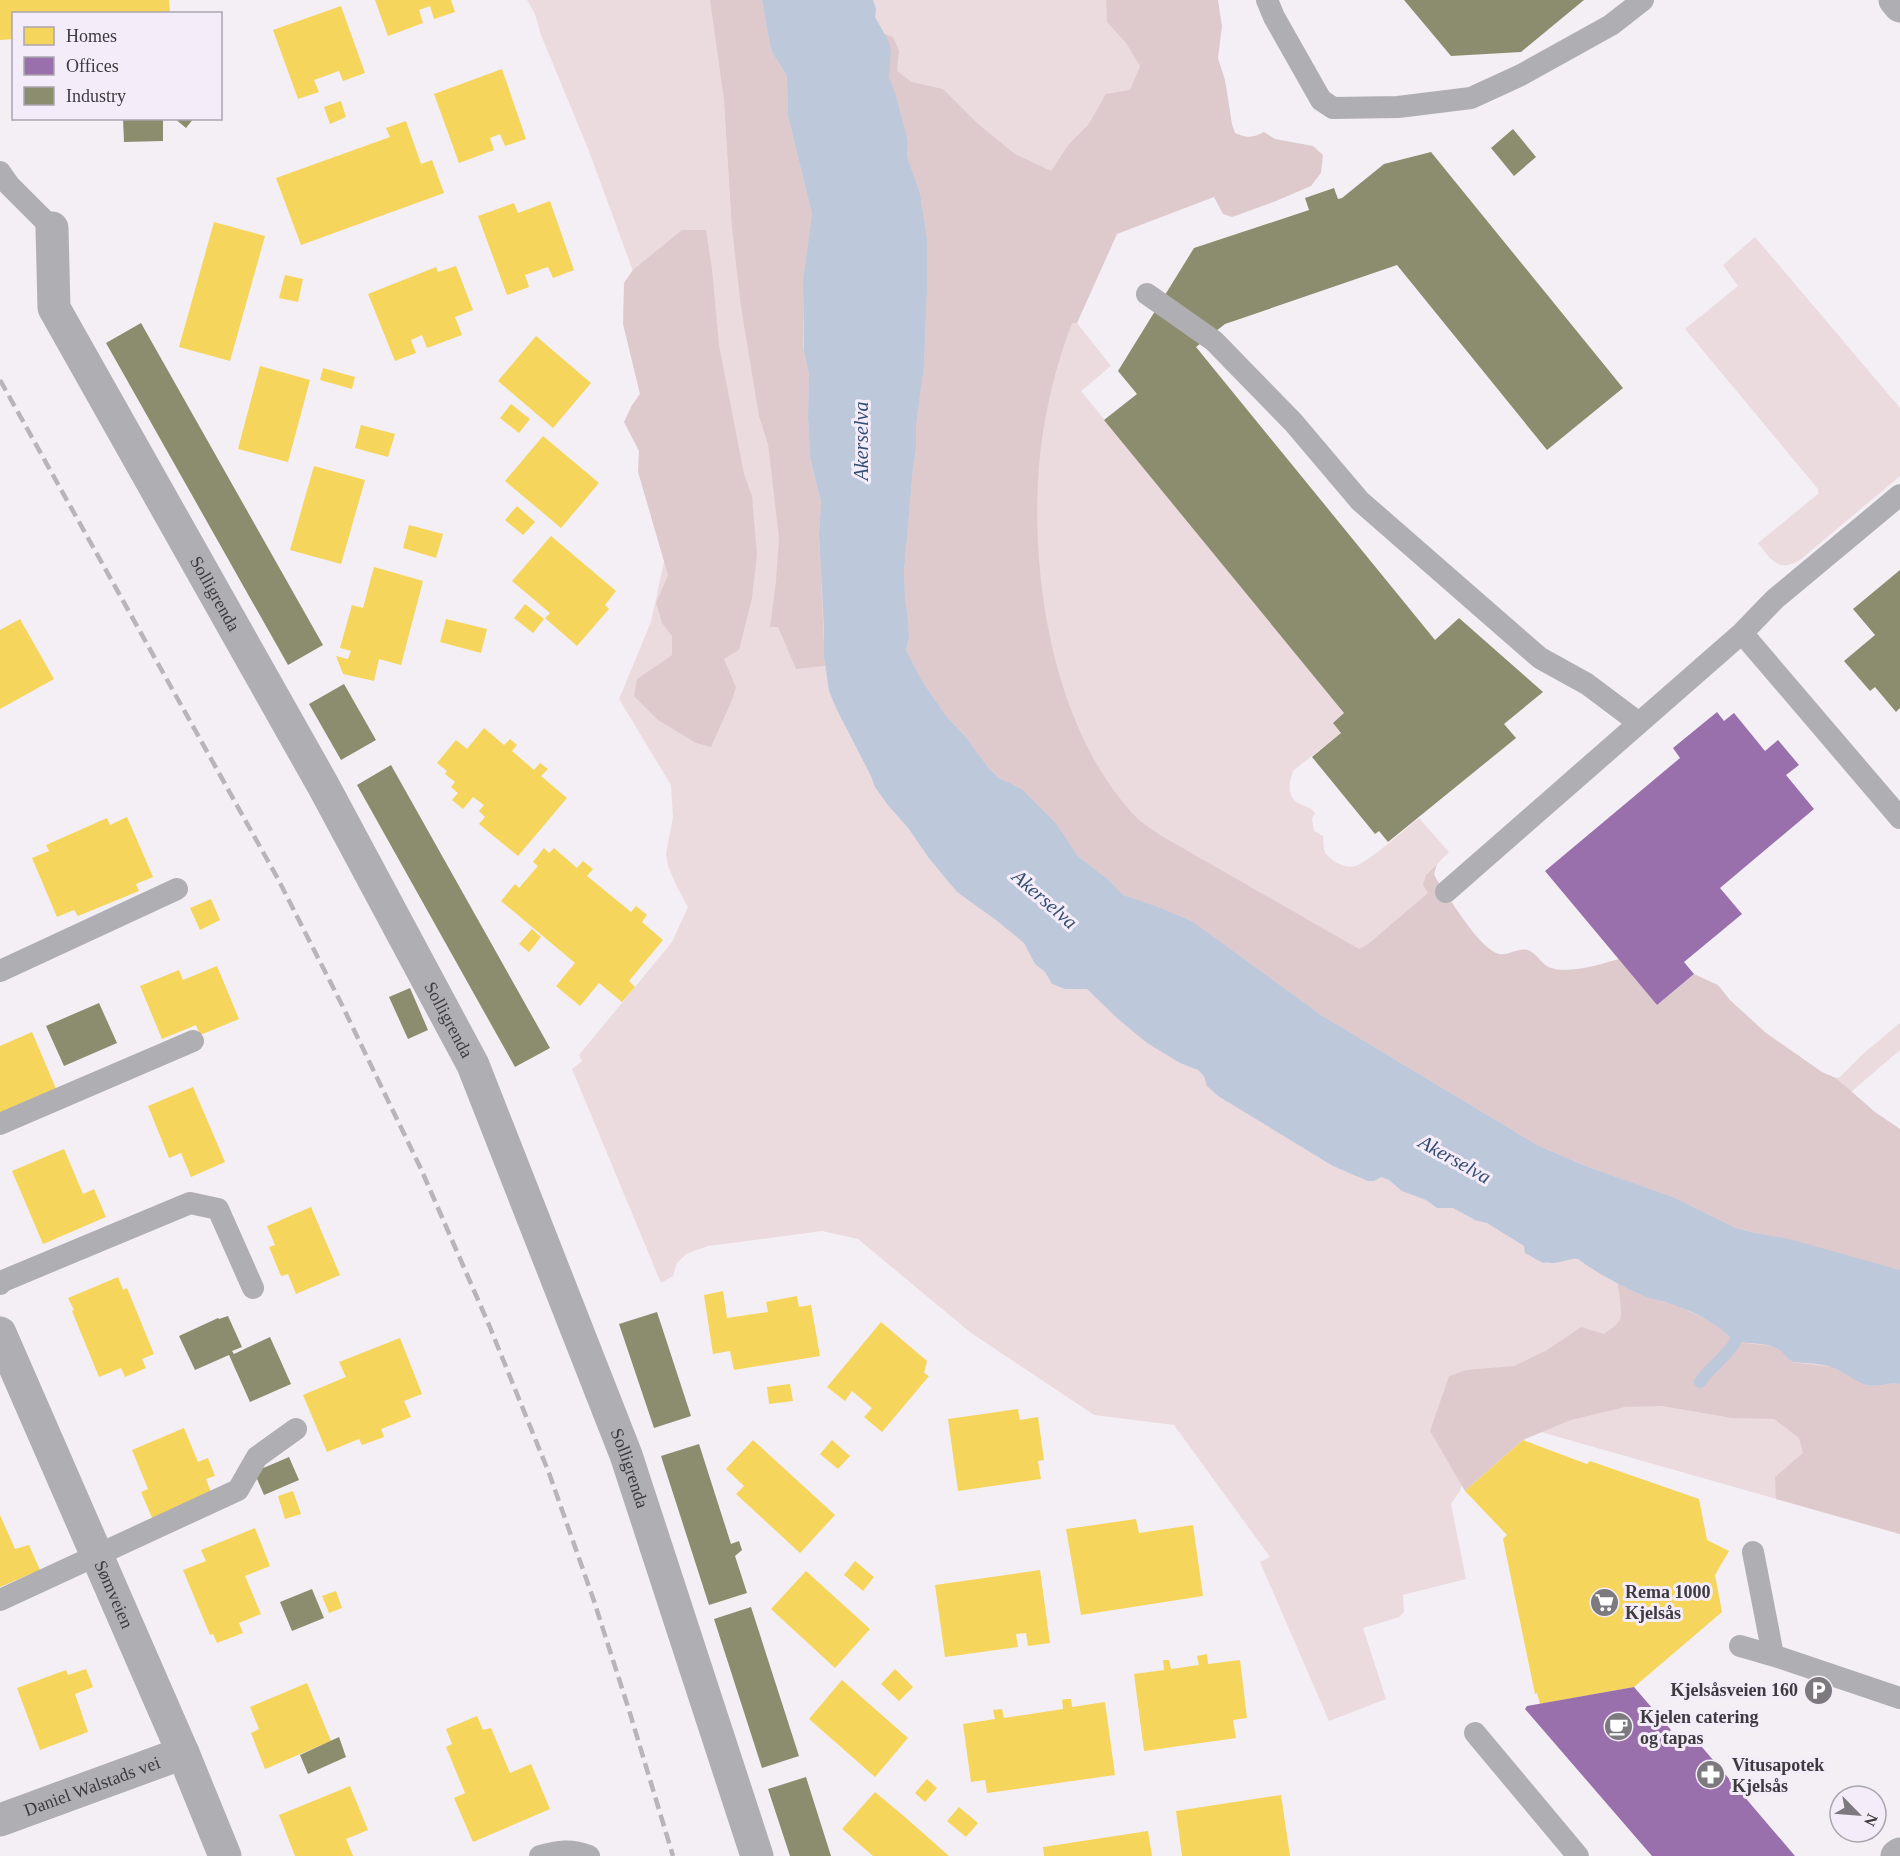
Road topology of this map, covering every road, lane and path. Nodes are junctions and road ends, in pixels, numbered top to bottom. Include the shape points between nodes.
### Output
1 (1267, 0) edge
2 (1643, 0) edge
3 (1895, 0) edge
4 (1900, 6) edge
5 (0, 172) edge
6 (52, 228) joint
7 (1147, 294) dead end
8 (1900, 495) edge
9 (1742, 633) junction
10 (1639, 723) junction
11 (1900, 818) edge
12 (177, 889) dead end
13 (1446, 892) dead end
14 (0, 971) edge
15 (193, 1041) dead end
16 (0, 1124) edge
17 (0, 1284) edge
18 (253, 1288) dead end
19 (0, 1333) edge
20 (296, 1429) dead end
21 (1753, 1552) dead end
22 (98, 1556) junction
23 (0, 1600) edge
24 (1740, 1646) dead end
25 (1773, 1655) junction
26 (1900, 1698) edge
27 (1475, 1733) dead end
28 (183, 1753) junction
29 (0, 1821) edge
30 (225, 1856) edge
31 (540, 1856) edge
32 (589, 1856) edge
33 (757, 1856) edge
34 (1578, 1856) edge

1 - 2 lane via 1322,100 1333,108 1398,108 1471,98 1611,25
3 - 4 street
5 - 6 lane
6 - 33 street, Solligrenda via 54,308 324,787 474,1065 626,1455
7 - 10 lane via 1214,341 1293,422 1359,501 1540,658 1587,684
8 - 9 lane via 1775,599
9 - 10 lane
9 - 11 lane
10 - 13 lane
12 - 14 lane
15 - 16 lane
17 - 18 lane via 190,1203 218,1209
19 - 22 street, Sømveien
20 - 22 lane via 257,1457 238,1490
21 - 25 lane
22 - 23 lane
22 - 28 street, Sømveien
24 - 25 lane
25 - 26 lane
27 - 34 lane
28 - 29 street, Daniel Walstads vei
28 - 30 street, Sømveien
31 - 32 lane via 562,1850

